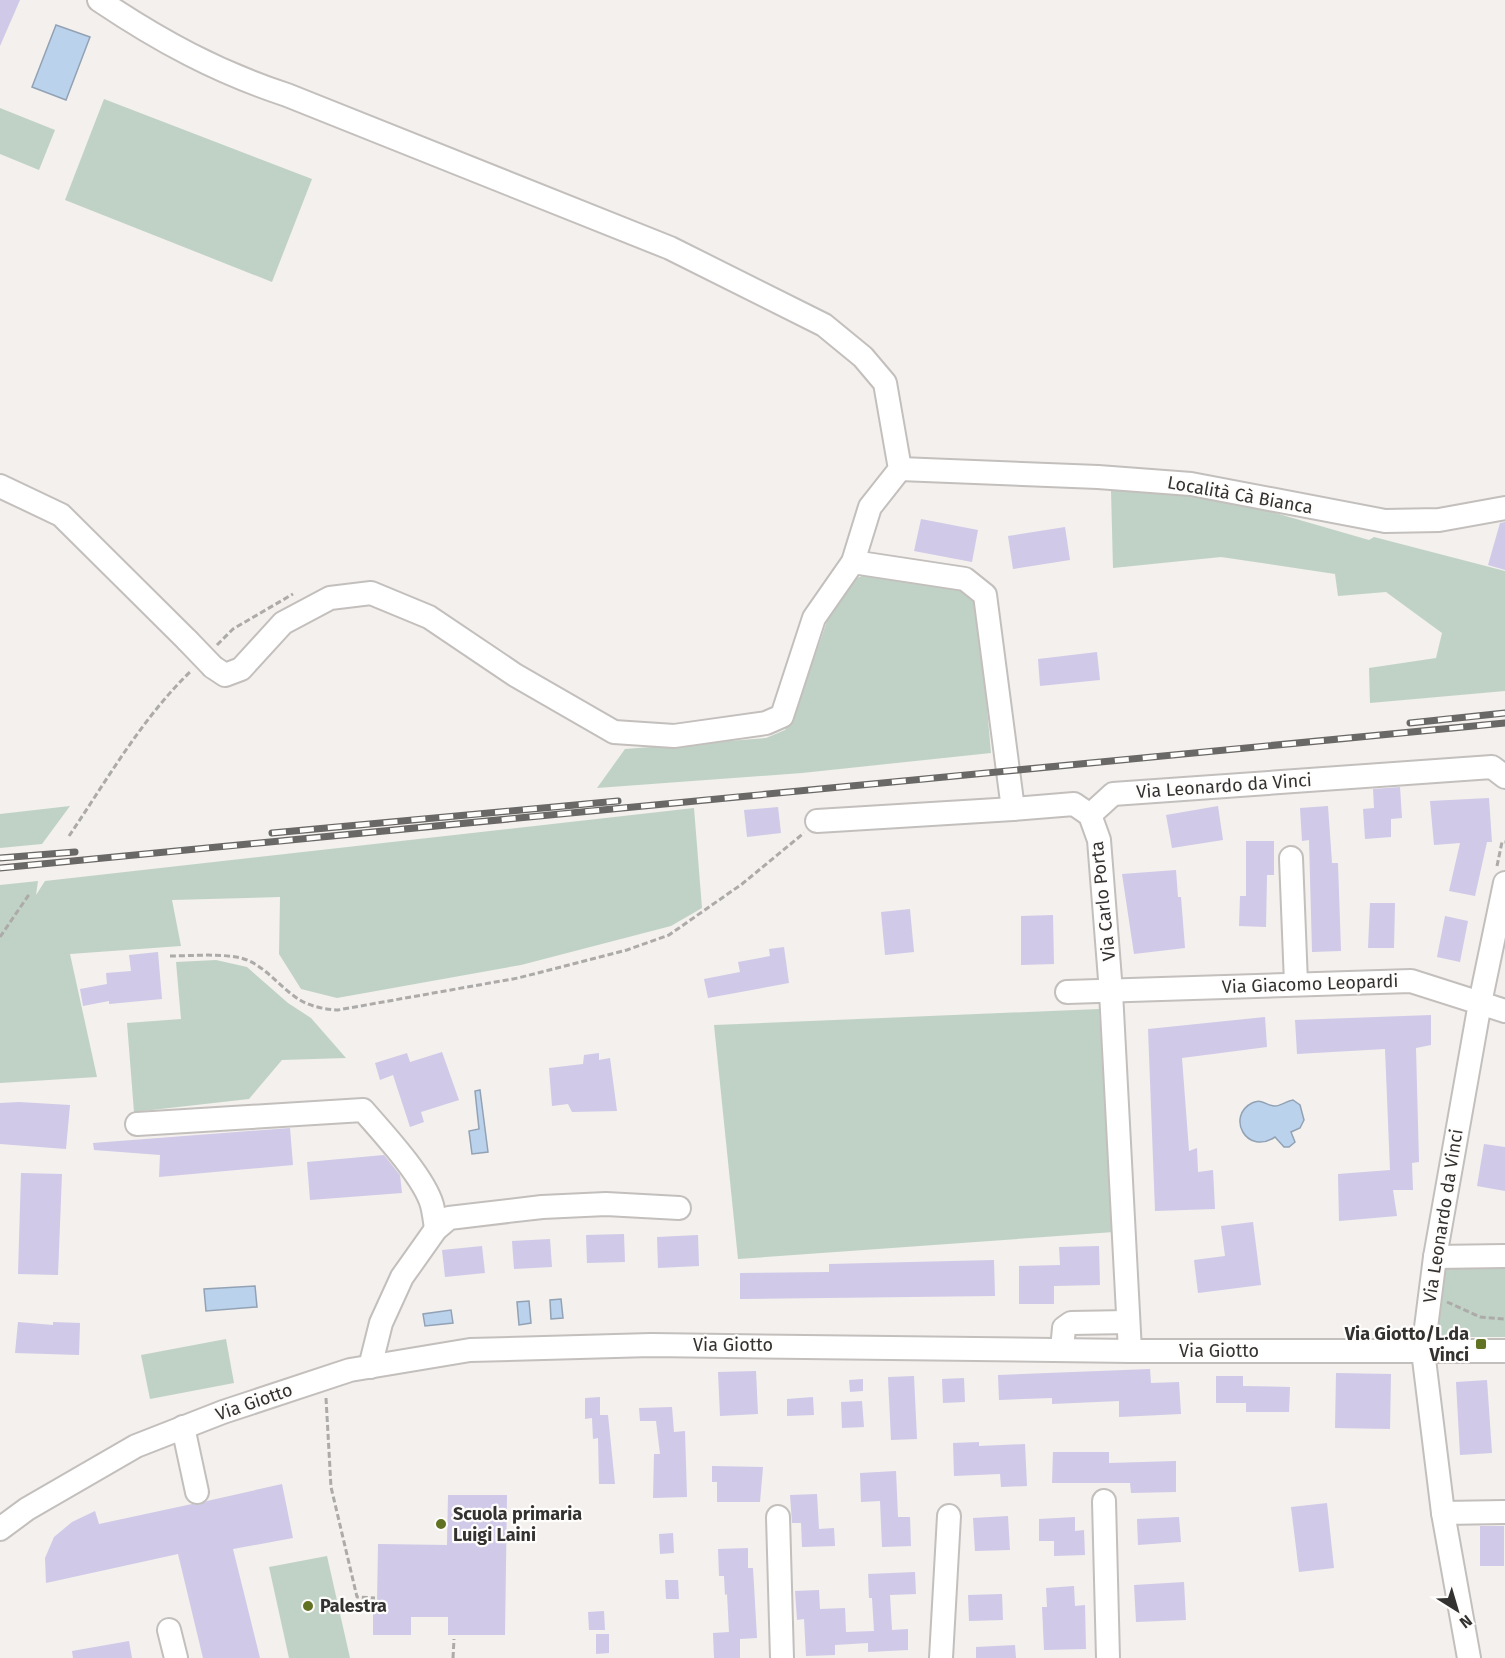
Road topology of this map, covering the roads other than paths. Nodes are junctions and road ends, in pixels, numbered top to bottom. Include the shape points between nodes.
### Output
1 (99, 0) edge
2 (900, 469) junction
3 (0, 486) edge
4 (1505, 508) edge
5 (853, 562) junction
6 (1505, 777) edge
7 (1013, 809) junction
8 (1090, 815) junction
9 (817, 821) road end
10 (1291, 858) dead end
11 (1505, 883) edge
12 (1296, 983) junction
13 (1067, 992) dead end
14 (1112, 992) junction
15 (1480, 1003) junction
16 (1505, 1011) edge
17 (137, 1124) dead end
18 (680, 1208) dead end
19 (436, 1228) junction
20 (1505, 1256) edge
21 (1435, 1257) junction
22 (1128, 1322) junction
23 (1062, 1349) junction
24 (1130, 1350) junction
25 (1423, 1351) junction
26 (1505, 1351) edge
27 (370, 1367) junction
28 (183, 1427) junction
29 (197, 1492) dead end
30 (1104, 1501) dead end
31 (1505, 1512) edge
32 (1443, 1513) junction
33 (949, 1516) dead end
34 (778, 1517) dead end
35 (0, 1529) edge
36 (169, 1630) dead end
37 (176, 1658) edge
38 (782, 1658) edge
39 (941, 1658) edge
40 (1108, 1658) edge
41 (1469, 1658) edge

1 - 2 street via 233,77 670,248 824,325 863,357 885,383
2 - 4 street, Località Cà Bianca via 1191,484 1384,521 1438,520
2 - 5 street via 870,507
3 - 5 street, bridge via 61,515 225,675 241,669 283,623 330,598 371,593 429,616 515,675 614,732 674,736 766,723 782,716 814,618
5 - 7 street via 965,579 985,595
6 - 8 street, Via Leonardo da Vinci via 1492,767 1113,794
7 - 8 street, Via Carlo Porta via 1074,804
7 - 9 street, Via Carlo Porta
8 - 14 street, Via Carlo Porta via 1099,840
10 - 12 street
11 - 15 street, Via Leonardo da Vinci
12 - 14 street, Via Giacomo Leopardi
12 - 15 street, Via Giacomo Leopardi via 1411,981
13 - 14 street, Via Giacomo Leopardi
14 - 22 street, Via Carlo Porta
15 - 16 street, Via Giacomo Leopardi
15 - 21 street, Via Leonardo da Vinci
17 - 19 street via 363,1110 424,1188 432,1204
18 - 19 street via 606,1204 542,1207 449,1218
19 - 27 street via 402,1277 381,1323
20 - 21 street
21 - 25 street, Via Leonardo da Vinci
22 - 23 street via 1071,1323 1064,1328
22 - 24 street, Via Carlo Porta
23 - 24 street, Via Giotto
23 - 27 street, Via Giotto via 651,1345 470,1350
24 - 25 street, Via Giotto
25 - 26 street, Via Giotto
25 - 32 street, Via Leonardo da Vinci
27 - 28 street, Via Giotto
28 - 29 street
28 - 35 street, Via Giotto via 136,1446 27,1509
30 - 40 street
31 - 32 street
32 - 41 street, Via Leonardo da Vinci
33 - 39 street
34 - 38 street
36 - 37 street

